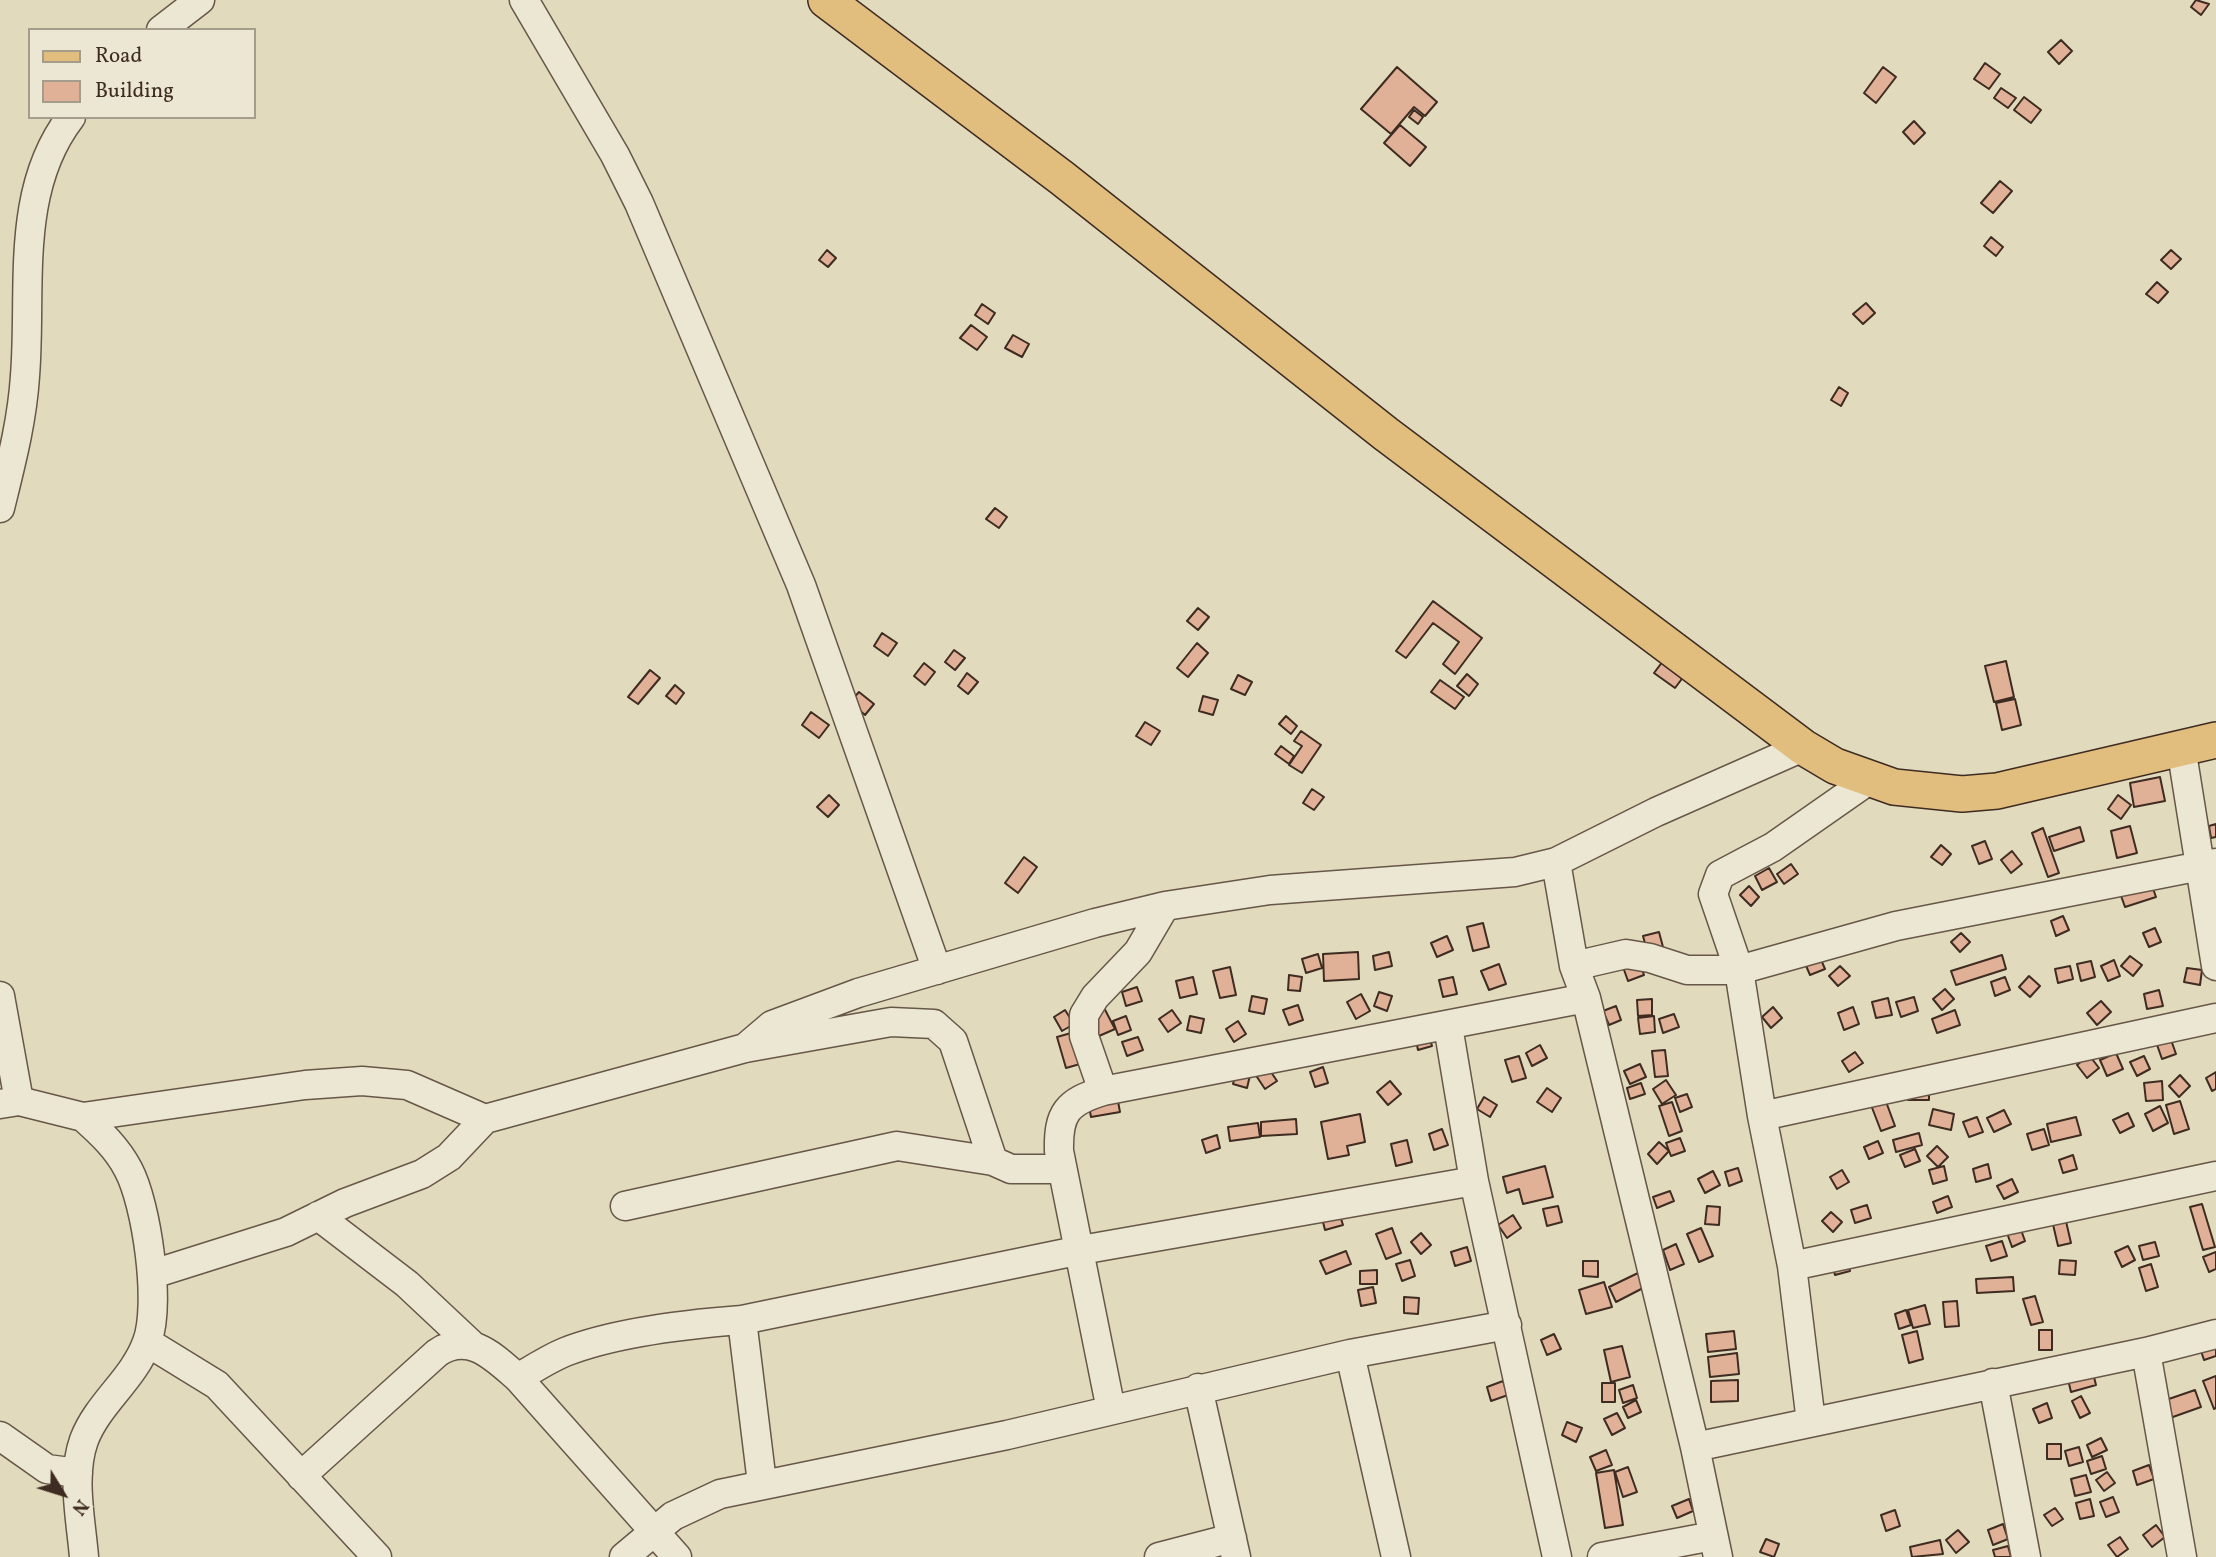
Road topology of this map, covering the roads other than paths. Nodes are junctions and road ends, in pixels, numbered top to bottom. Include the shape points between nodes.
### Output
1 (200, 0) edge
2 (524, 0) edge
3 (826, 0) edge
4 (164, 28) edge
5 (70, 119) edge
6 (0, 508) edge
7 (2216, 740) edge
8 (1803, 747) junction
9 (2181, 747) junction
10 (1869, 780) junction
11 (1556, 862) junction
12 (2207, 864) edge
13 (1165, 906) junction
14 (1574, 966) junction
15 (2216, 966) edge
16 (937, 970) junction
17 (1739, 970) junction
18 (0, 996) edge
19 (1586, 998) junction
20 (2216, 1018) edge
21 (1448, 1026) junction
22 (745, 1048) junction
23 (1103, 1091) junction
24 (9, 1103) edge
25 (1762, 1116) junction
26 (83, 1117) junction
27 (485, 1119) junction
28 (993, 1161) junction
29 (1062, 1169) junction
30 (2216, 1176) edge
31 (1474, 1181) junction
32 (625, 1206) dead end
33 (318, 1216) junction
34 (1081, 1250) junction
35 (1792, 1266) junction
36 (153, 1274) junction
37 (742, 1320) junction
38 (1507, 1325) junction
39 (2216, 1334) edge
40 (147, 1342) junction
41 (472, 1345) junction
42 (2146, 1352) junction
43 (1350, 1354) junction
44 (517, 1378) junction
45 (1993, 1383) junction
46 (1198, 1388) junction
47 (1111, 1410) junction
48 (1811, 1422) junction
49 (0, 1436) edge
50 (1695, 1447) junction
51 (78, 1473) junction
52 (301, 1476) junction
53 (762, 1483) junction
54 (653, 1531) junction
55 (1716, 1546) edge
56 (1234, 1548) edge
57 (84, 1557) edge
58 (377, 1557) edge
59 (624, 1557) edge
60 (677, 1557) edge
61 (1159, 1557) edge
62 (1396, 1557) edge
63 (1557, 1557) edge
64 (1602, 1557) edge
65 (2026, 1557) edge
66 (2182, 1557) edge

1 - 4 street
2 - 16 street via 639,203 801,585
3 - 8 main road via 1073,186 1386,434
5 - 6 street via 43,164 33,204 24,385 18,440
7 - 9 main road
8 - 10 main road
8 - 11 street
9 - 10 main road via 1997,791 1962,794
9 - 12 street
10 - 17 street via 1773,847 1720,875 1713,894
11 - 13 street via 1515,872 1257,891
11 - 14 street
12 - 15 street
12 - 17 street via 1896,926
13 - 16 street
13 - 23 street via 1138,952 1084,1015 1084,1036
14 - 17 street via 1626,954 1687,970
14 - 19 street
16 - 22 street via 805,1012 772,1026
17 - 25 street
18 - 24 street
19 - 21 street
19 - 50 street
20 - 25 street
21 - 23 street
21 - 31 street
22 - 27 street
22 - 28 street via 891,1022 934,1024 958,1050
23 - 29 street via 1085,1097 1064,1113 1059,1133
24 - 26 street
25 - 35 street
26 - 27 street via 362,1081 407,1085
26 - 36 street via 116,1149 130,1172
27 - 33 street via 435,1166
28 - 29 street via 1012,1170
28 - 32 street via 897,1146
29 - 34 street
30 - 35 street
31 - 34 street
31 - 38 street
33 - 36 street via 286,1232
33 - 41 street via 407,1284
34 - 37 street
34 - 47 street
35 - 48 street
36 - 40 street via 154,1313
37 - 44 street via 586,1345
37 - 53 street
38 - 43 street
38 - 63 street
39 - 42 street
40 - 51 street via 127,1378 94,1420 84,1441
40 - 52 street via 217,1385
41 - 44 street
41 - 52 street via 456,1344 437,1353
42 - 45 street
42 - 66 street
43 - 46 street
43 - 62 street
44 - 54 street
45 - 48 street
45 - 65 street
46 - 47 street
46 - 56 street
47 - 53 street via 910,1456
48 - 50 street
49 - 51 street via 47,1469
50 - 55 street
51 - 57 street
52 - 58 street
53 - 54 street via 701,1500
54 - 59 street
54 - 60 street
55 - 64 street
56 - 61 street

